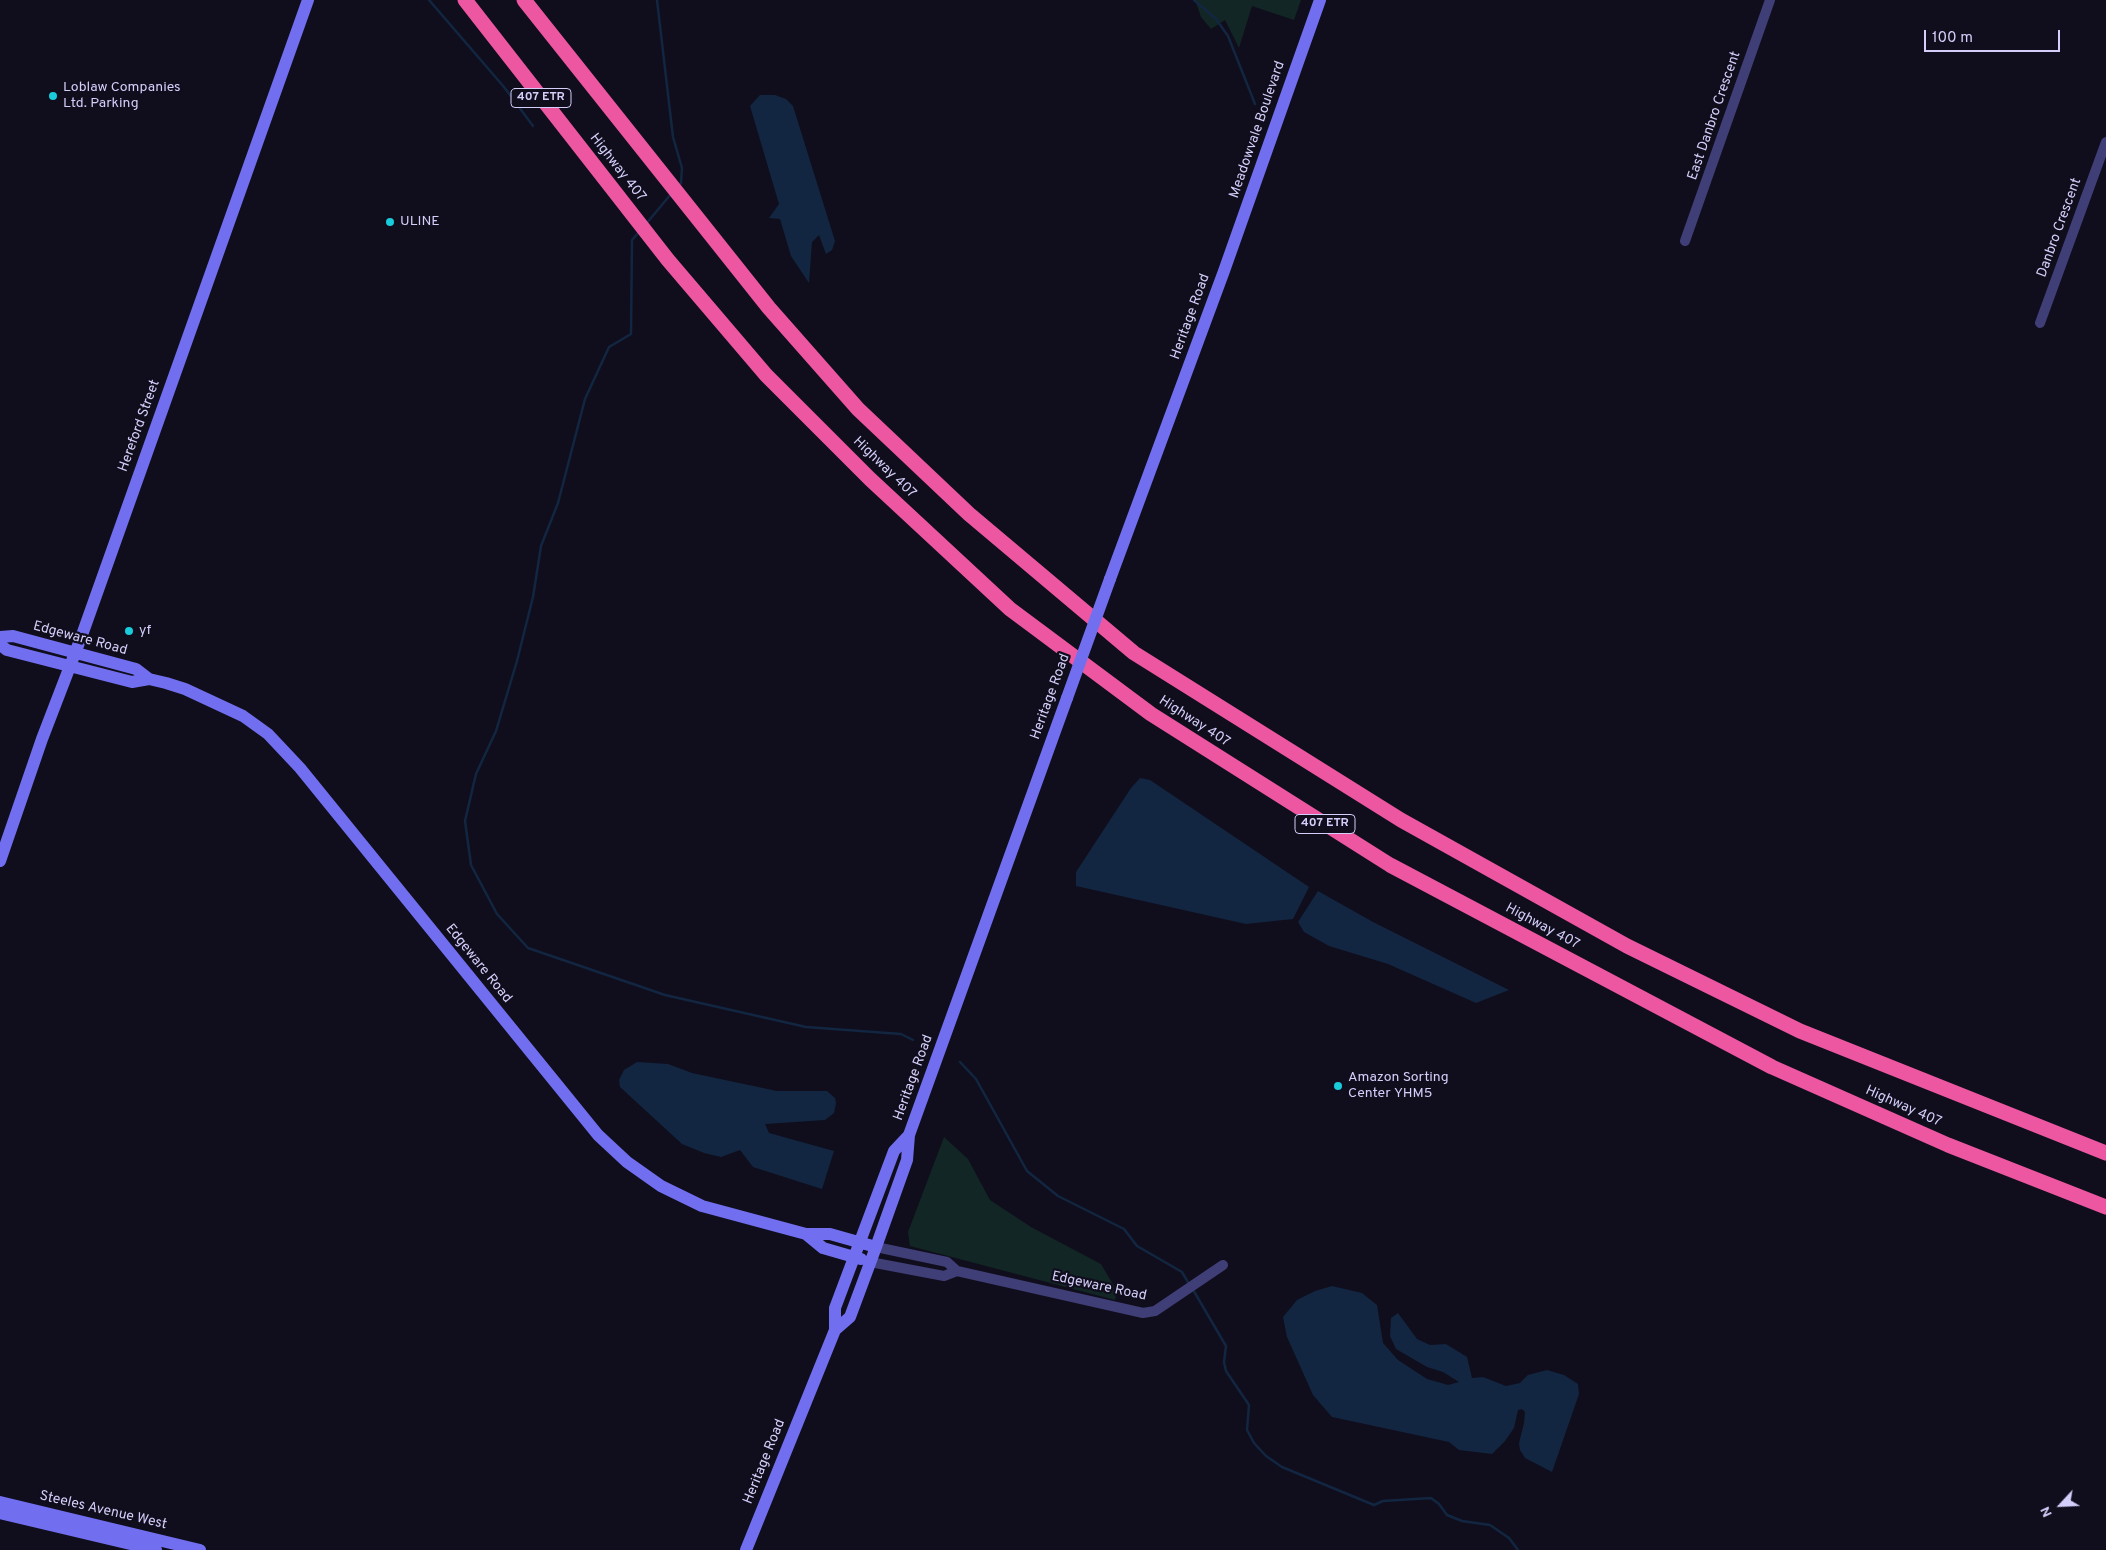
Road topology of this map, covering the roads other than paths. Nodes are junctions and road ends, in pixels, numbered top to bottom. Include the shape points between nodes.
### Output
1 (308, 0) edge
2 (465, 0) edge
3 (524, 0) edge
4 (1320, 0) edge
5 (1770, 0) edge
6 (2106, 142) edge
7 (1684, 241) dead end
8 (1224, 271) joint
9 (2040, 323) dead end
10 (0, 637) edge
11 (0, 645) edge
12 (75, 653) junction
13 (70, 666) junction
14 (149, 679) junction
15 (0, 861) edge
16 (909, 1135) junction
17 (2106, 1153) edge
18 (2106, 1207) edge
19 (806, 1234) junction
20 (860, 1242) junction
21 (876, 1247) junction
22 (854, 1257) junction
23 (870, 1262) junction
24 (1223, 1265) dead end
25 (957, 1271) junction
26 (835, 1330) junction
27 (0, 1502) edge
28 (0, 1513) edge
29 (156, 1550) edge
30 (200, 1550) edge
31 (746, 1550) edge

1 - 12 street, Hereford Street
2 - 18 highway, Highway 407 / 407 ETR via 668,260 766,376 870,479 1010,609 1151,714 1390,865 1772,1067 1948,1145
3 - 17 highway, Highway 407 / 407 ETR via 769,308 858,409 969,514 1134,653 1401,820 1627,946 1800,1031
4 - 8 street, Meadowvale Boulevard
5 - 7 street, East Danbro Crescent
6 - 9 street, Danbro Crescent
8 - 16 street, Heritage Road, bridge
10 - 12 street, Edgeware Road via 13,636
11 - 13 street, Edgeware Road via 7,650
12 - 13 street, Hereford Street
12 - 14 street, Edgeware Road via 136,669
13 - 14 street, Edgeware Road via 132,682
13 - 15 street, Hereford Street
14 - 19 street, Edgeware Road via 185,689 230,709 268,734 300,768 598,1135 627,1162 661,1186 702,1206
16 - 20 street, Heritage Road via 894,1151
16 - 21 street, Heritage Road via 907,1160
19 - 20 street, Edgeware Road via 830,1234
19 - 22 street, Edgeware Road via 824,1248
20 - 21 street, Edgeware Road
20 - 22 street, Heritage Road
21 - 23 street, Heritage Road
21 - 25 street, Edgeware Road via 947,1262
22 - 23 street, Edgeware Road
22 - 26 street, Heritage Road via 834,1308
23 - 25 street, Edgeware Road via 944,1276
23 - 26 street, Heritage Road via 850,1317
24 - 25 street, Edgeware Road via 1155,1311 1143,1313
26 - 31 street, Heritage Road
27 - 30 street, Steeles Avenue West
28 - 29 street, Steeles Avenue West

